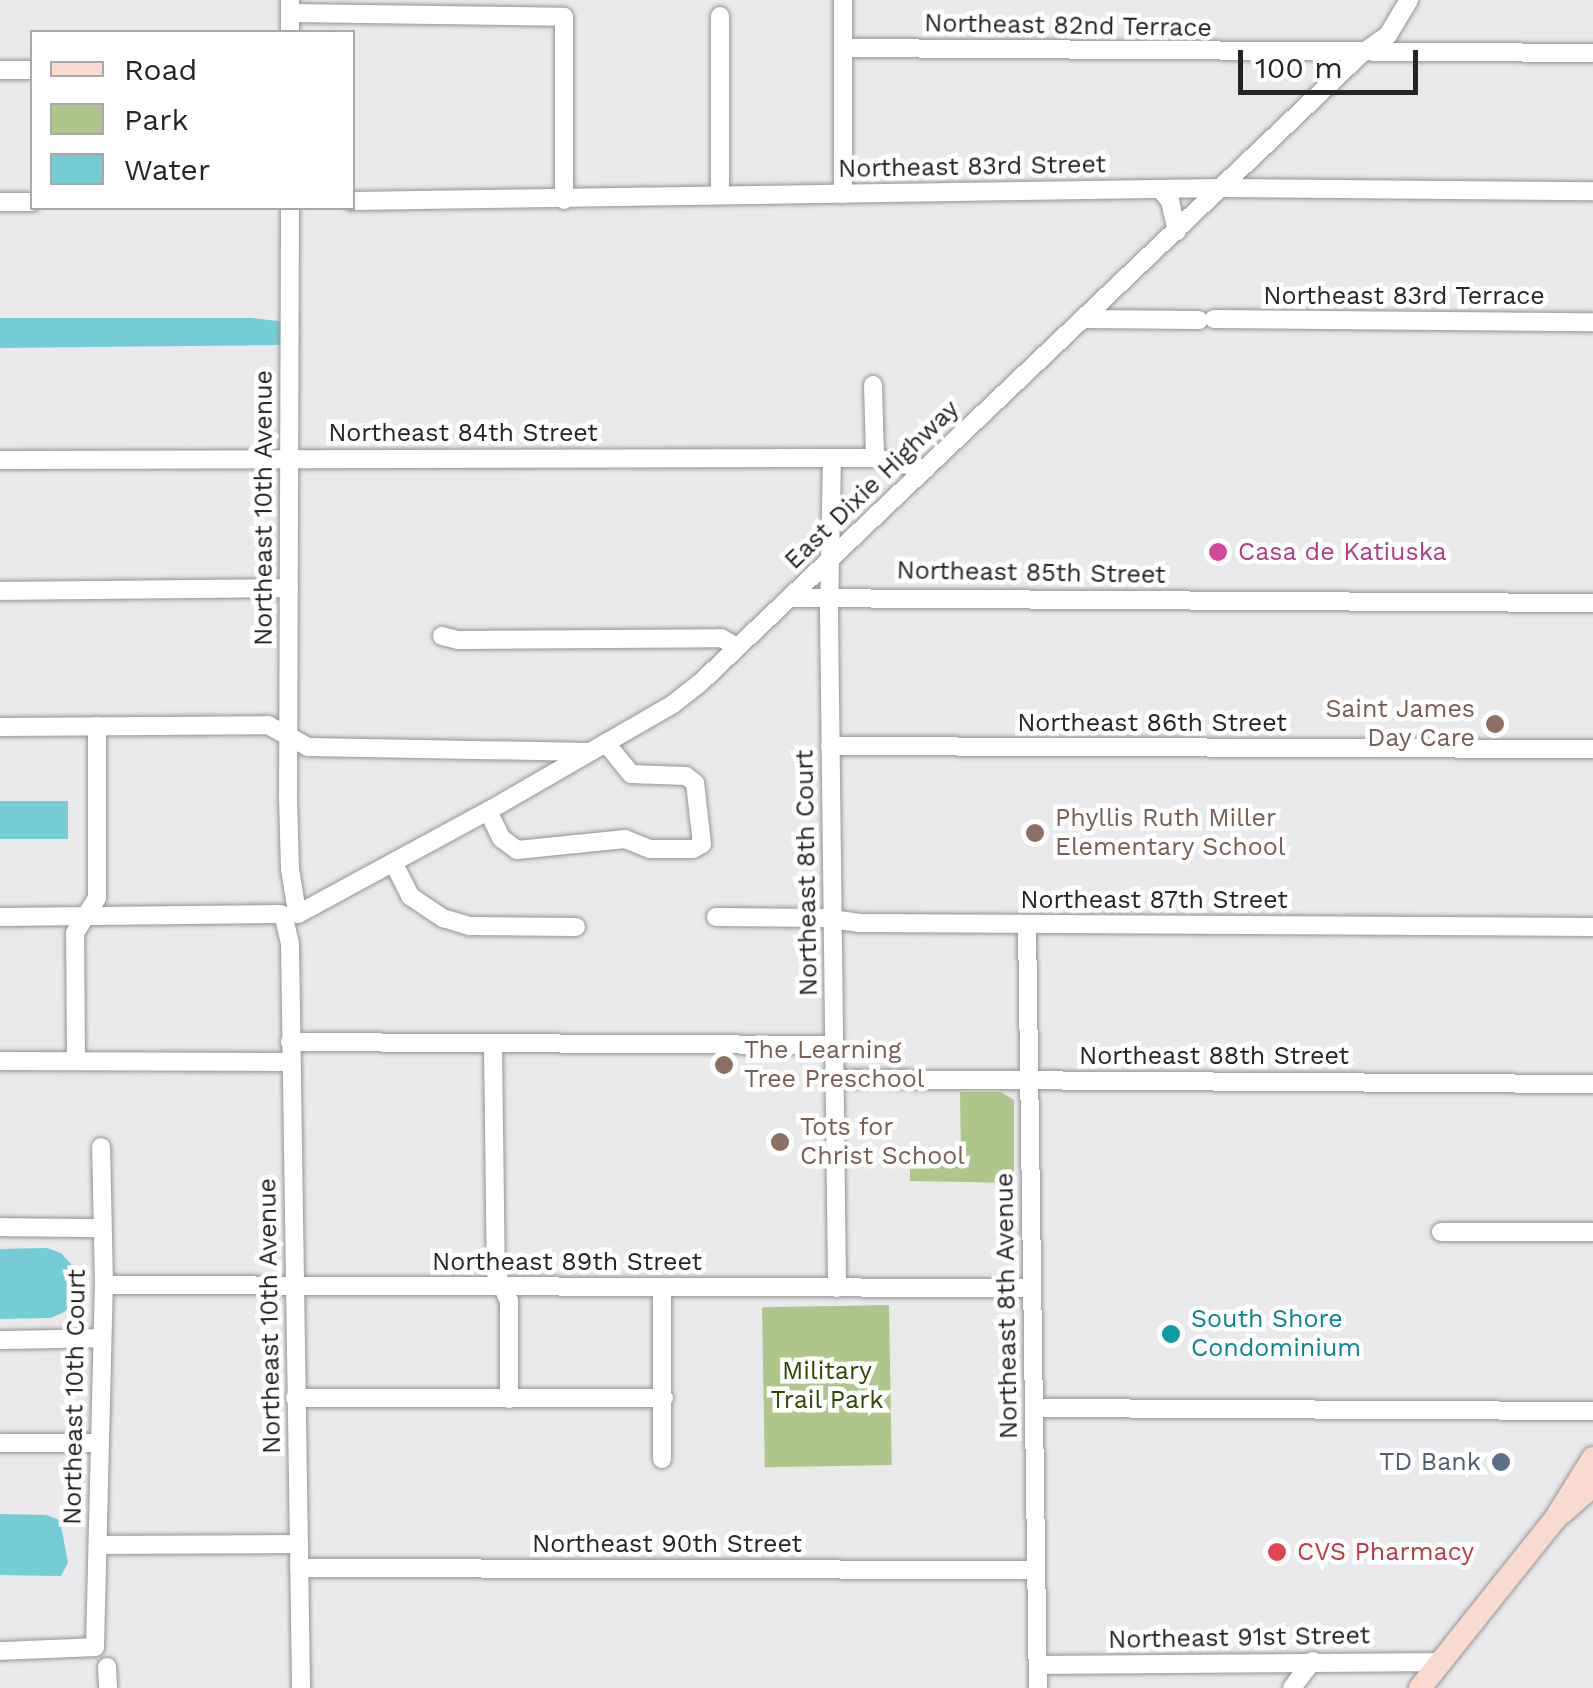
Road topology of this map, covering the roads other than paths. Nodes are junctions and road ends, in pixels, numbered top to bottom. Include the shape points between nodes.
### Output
1 (843, 0) edge
2 (1409, 0) edge
3 (290, 6) edge
4 (720, 16) dead end
5 (843, 48) junction
6 (1593, 53) edge
7 (1361, 54) junction
8 (0, 70) edge
9 (30, 70) edge
10 (1222, 188) junction
11 (1160, 189) junction
12 (1593, 190) edge
13 (720, 193) junction
14 (844, 194) junction
15 (564, 200) junction
16 (355, 201) edge
17 (0, 202) edge
18 (30, 202) edge
19 (290, 210) edge
20 (1176, 231) junction
21 (1084, 319) junction
22 (1593, 322) edge
23 (873, 385) dead end
24 (832, 458) junction
25 (876, 458) junction
26 (290, 459) junction
27 (0, 460) edge
28 (926, 468) junction
29 (831, 559) junction
30 (288, 588) junction
31 (0, 590) edge
32 (830, 595) junction
33 (790, 598) junction
34 (1593, 603) edge
35 (442, 636) dead end
36 (737, 647) junction
37 (96, 726) junction
38 (0, 728) edge
39 (290, 736) junction
40 (830, 746) junction
41 (598, 748) junction
42 (1593, 749) edge
43 (488, 811) junction
44 (394, 864) junction
45 (88, 914) junction
46 (290, 916) junction
47 (716, 916) dead end
48 (0, 917) edge
49 (832, 922) junction
50 (1026, 924) junction
51 (576, 926) dead end
52 (1593, 928) edge
53 (290, 1042) junction
54 (493, 1042) junction
55 (835, 1045) junction
56 (0, 1060) edge
57 (76, 1061) junction
58 (290, 1062) junction
59 (836, 1079) junction
60 (1028, 1080) junction
61 (1593, 1084) edge
62 (101, 1147) dead end
63 (0, 1227) edge
64 (100, 1228) junction
65 (1441, 1232) dead end
66 (1593, 1232) edge
67 (104, 1285) junction
68 (295, 1286) junction
69 (504, 1287) junction
70 (662, 1288) junction
71 (837, 1288) junction
72 (1031, 1288) junction
73 (100, 1338) junction
74 (0, 1340) edge
75 (295, 1398) junction
76 (664, 1398) junction
77 (509, 1399) junction
78 (1035, 1408) junction
79 (1593, 1412) edge
80 (0, 1443) edge
81 (99, 1443) junction
82 (1593, 1458) edge
83 (662, 1459) dead end
84 (1593, 1486) edge
85 (1555, 1518) junction
86 (299, 1544) junction
87 (98, 1545) junction
88 (300, 1568) junction
89 (1035, 1570) junction
90 (0, 1650) edge
91 (1312, 1662) junction
92 (1441, 1662) junction
93 (1038, 1665) junction
94 (108, 1667) dead end
95 (108, 1688) edge
96 (301, 1688) edge
97 (1038, 1688) edge
98 (1292, 1688) edge
99 (1420, 1688) edge

1 - 5 street
2 - 7 street, East Dixie Highway via 1388,35
3 - 15 street via 564,17
4 - 13 street
5 - 7 street, Northeast 82nd Terrace
5 - 14 street
6 - 7 street, Northeast 82nd Terrace
7 - 10 street, East Dixie Highway
8 - 9 street
10 - 11 street, Northeast 83rd Street
10 - 12 street, Northeast 83rd Street
10 - 20 street, East Dixie Highway
11 - 14 street, Northeast 83rd Street
11 - 20 street via 1170,201
13 - 14 street, Northeast 83rd Street
13 - 15 street, Northeast 83rd Street
15 - 16 street, Northeast 83rd Street
17 - 18 street
19 - 26 street, Northeast 10th Avenue
20 - 21 street, East Dixie Highway
21 - 22 street, Northeast 83rd Terrace
21 - 28 street, East Dixie Highway
23 - 25 street
24 - 25 street, Northeast 84th Street
24 - 26 street, Northeast 84th Street
24 - 29 street, Northeast 8th Court
25 - 28 street, Northeast 84th Street
26 - 27 street, Northeast 84th Street
26 - 30 street, Northeast 10th Avenue
28 - 29 street, East Dixie Highway
29 - 32 street, Northeast 8th Court
29 - 33 street, East Dixie Highway
30 - 31 street
30 - 39 street, Northeast 10th Avenue
32 - 33 street, Northeast 85th Street
32 - 34 street, Northeast 85th Street
32 - 40 street, Northeast 8th Court
33 - 36 street, East Dixie Highway
35 - 36 street via 721,638
36 - 41 street, East Dixie Highway via 673,704
37 - 38 street
37 - 39 street via 268,725
37 - 45 street via 98,898
39 - 41 street via 308,746
39 - 46 street, Northeast 10th Avenue
40 - 42 street, Northeast 86th Street
40 - 49 street, Northeast 8th Court
41 - 43 street, East Dixie Highway
41 - 43 street via 632,774 686,776 695,783 702,844 650,848 625,839 517,850 501,838
43 - 44 street, East Dixie Highway
44 - 46 street, East Dixie Highway
44 - 51 street via 410,896 443,918 470,926
45 - 46 street
45 - 48 street
45 - 57 street via 75,933
46 - 53 street, Northeast 10th Avenue
47 - 49 street, Northeast 87th Street
49 - 50 street, Northeast 87th Street
49 - 55 street, Northeast 8th Court
50 - 52 street, Northeast 87th Street
50 - 60 street, Northeast 8th Avenue
53 - 54 street
53 - 58 street, Northeast 10th Avenue
54 - 55 street
54 - 69 street via 496,1274
55 - 59 street, Northeast 8th Court
56 - 57 street
57 - 58 street
58 - 68 street, Northeast 10th Avenue
59 - 60 street, Northeast 88th Street
59 - 71 street, Northeast 8th Court
60 - 61 street, Northeast 88th Street
60 - 72 street, Northeast 8th Avenue
62 - 64 street, Northeast 10th Court
63 - 64 street
64 - 67 street, Northeast 10th Court
65 - 66 street
67 - 68 street, Northeast 89th Street
67 - 73 street, Northeast 10th Court
68 - 69 street, Northeast 89th Street
68 - 75 street, Northeast 10th Avenue
69 - 70 street, Northeast 89th Street
69 - 77 street
70 - 71 street, Northeast 89th Street
70 - 76 street
71 - 72 street, Northeast 89th Street
72 - 78 street, Northeast 8th Avenue
73 - 74 street
73 - 81 street, Northeast 10th Court
75 - 77 street
75 - 86 street, Northeast 10th Avenue
76 - 77 street
76 - 83 street
78 - 79 street
78 - 89 street, Northeast 8th Avenue
80 - 81 street
81 - 87 street, Northeast 10th Court
82 - 85 main road
84 - 85 main road
85 - 92 main road
86 - 87 street
86 - 88 street, Northeast 10th Avenue
87 - 90 street, Northeast 10th Court via 95,1647
88 - 89 street, Northeast 90th Street
88 - 96 street, Northeast 10th Avenue
89 - 93 street, Northeast 8th Avenue
91 - 92 street, Northeast 91st Street
91 - 93 street, Northeast 91st Street
91 - 98 street
92 - 99 main road
93 - 97 street, Northeast 8th Avenue
94 - 95 street

